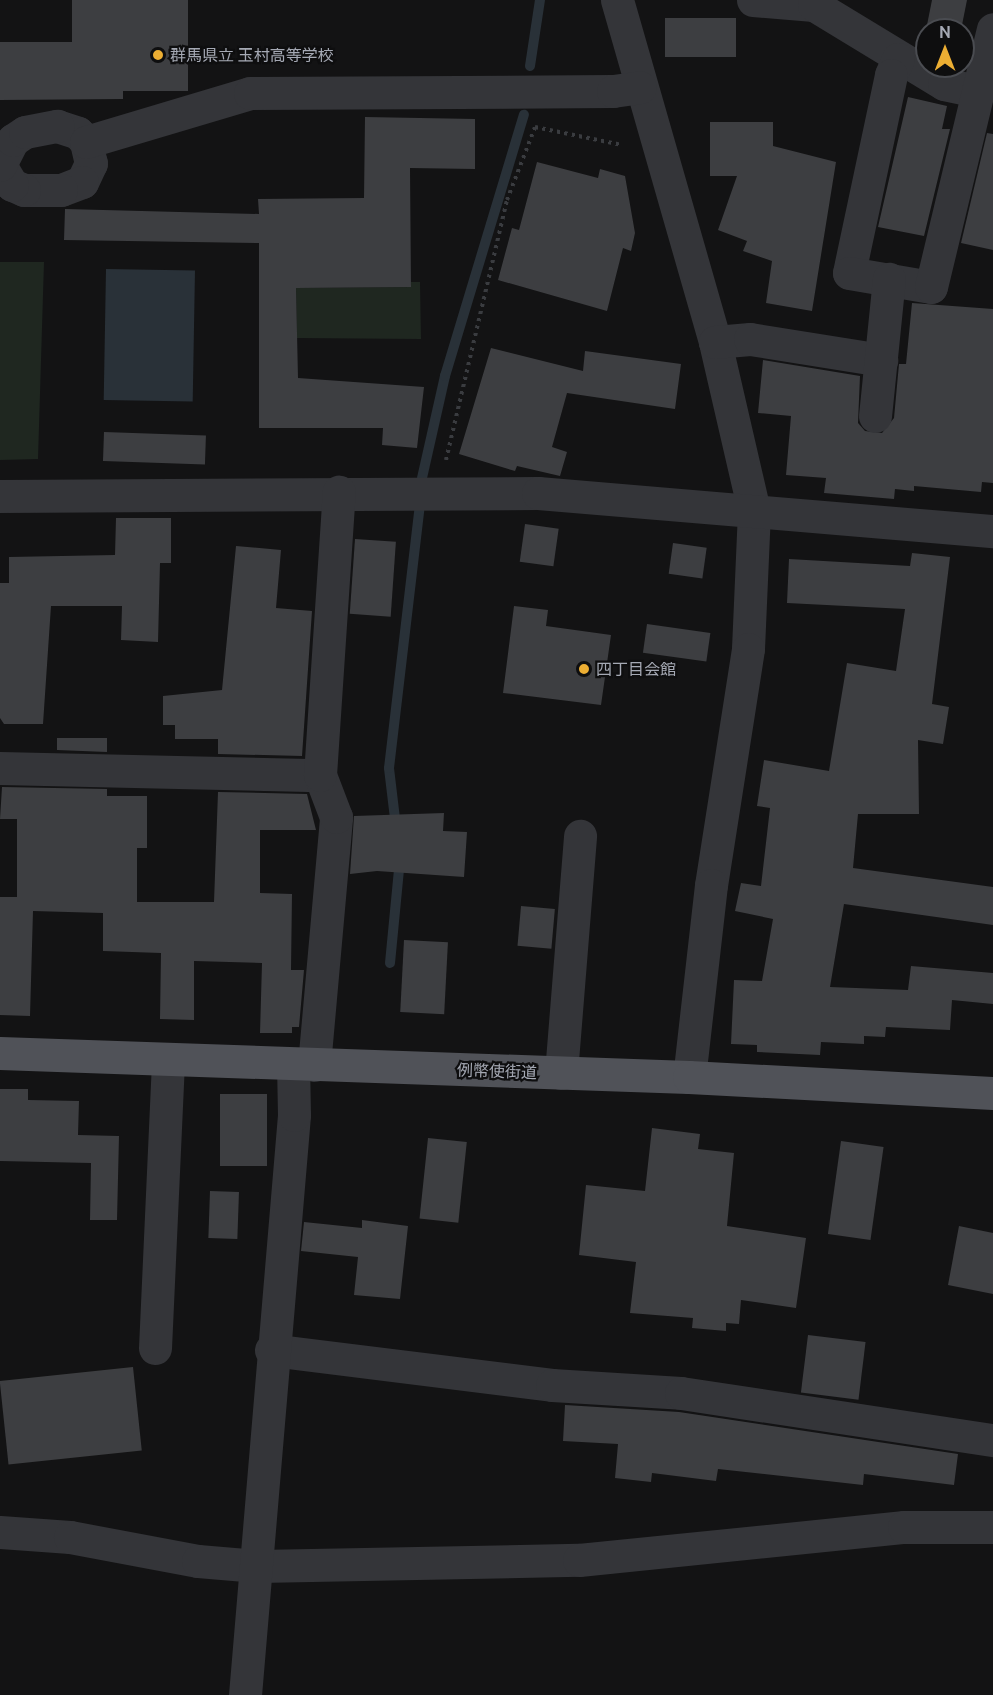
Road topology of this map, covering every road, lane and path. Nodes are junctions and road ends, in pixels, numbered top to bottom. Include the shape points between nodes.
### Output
1 (617, 0) edge
2 (753, 0) edge
3 (993, 29) edge
4 (898, 59) junction
5 (640, 87) junction
6 (977, 91) junction
7 (86, 142) dead end
8 (656, 142) junction
9 (889, 279) junction
10 (715, 342) junction
11 (881, 360) junction
12 (875, 416) dead end
13 (339, 492) junction
14 (441, 493) junction
15 (0, 496) edge
16 (754, 511) junction
17 (993, 531) edge
18 (0, 768) edge
19 (320, 775) junction
20 (580, 836) dead end
21 (0, 1053) edge
22 (168, 1059) junction
23 (303, 1064) junction
24 (561, 1073) junction
25 (689, 1077) junction
26 (993, 1093) edge
27 (156, 1348) dead end
28 (271, 1350) junction
29 (993, 1440) edge
30 (993, 1527) edge
31 (0, 1532) edge
32 (258, 1566) junction
33 (245, 1695) edge

1 - 5 street
2 - 4 street via 814,5
3 - 6 street
4 - 6 street via 944,84
4 - 9 street via 891,75 849,273
5 - 7 street via 613,91 250,93
5 - 8 street
6 - 9 street via 931,286
8 - 10 street
8 - 14 path via 625,145 535,127 507,200 471,337
9 - 11 street
10 - 11 street via 750,339
10 - 16 street
11 - 12 street
13 - 14 street
13 - 15 street
13 - 19 street
14 - 16 street via 577,495
16 - 17 street
16 - 25 street via 748,649 711,885
18 - 19 street
19 - 23 street via 336,817
20 - 24 street
21 - 22 main road, 例幣使街道
22 - 23 main road, 例幣使街道
22 - 27 street
23 - 24 main road, 例幣使街道
23 - 28 street via 294,1114
24 - 25 main road, 例幣使街道
25 - 26 main road, 例幣使街道
28 - 29 street via 552,1385 681,1393
28 - 32 street
30 - 32 street via 904,1527 579,1560
31 - 32 street via 70,1537 198,1561
32 - 33 street

